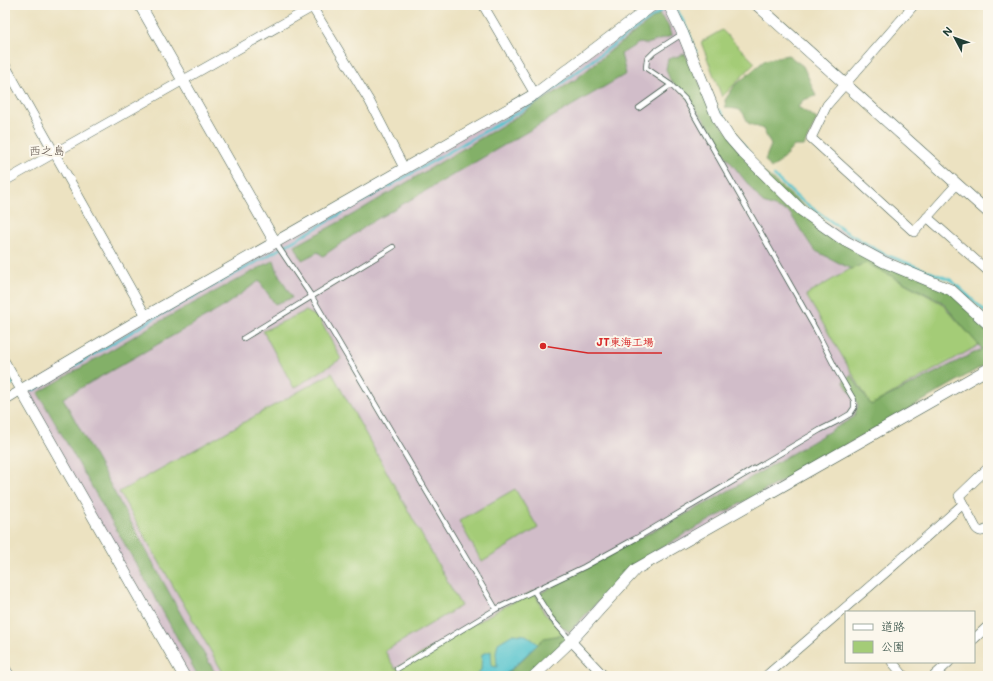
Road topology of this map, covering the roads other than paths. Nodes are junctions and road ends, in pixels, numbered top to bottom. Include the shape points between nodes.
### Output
1 (140, 5) edge
2 (483, 5) edge
3 (653, 5) edge
4 (669, 5) edge
5 (757, 5) edge
6 (914, 5) edge
7 (313, 6) edge
8 (683, 34) junction
9 (5, 66) edge
10 (183, 80) junction
11 (845, 84) junction
12 (671, 85) junction
13 (534, 94) junction
14 (639, 108) dead end
15 (54, 152) junction
16 (404, 168) junction
17 (5, 181) edge
18 (957, 184) junction
19 (988, 212) edge
20 (927, 217) junction
21 (275, 242) junction
22 (394, 247) dead end
23 (988, 271) edge
24 (312, 297) junction
25 (146, 316) junction
26 (988, 324) edge
27 (244, 338) dead end
28 (5, 362) edge
29 (988, 369) edge
30 (22, 390) junction
31 (5, 400) edge
32 (988, 468) edge
33 (963, 504) junction
34 (988, 529) edge
35 (534, 591) junction
36 (496, 609) junction
37 (845, 610) edge
38 (988, 626) edge
39 (975, 638) edge
40 (572, 641) junction
41 (893, 663) edge
42 (948, 663) edge
43 (5, 668) edge
44 (397, 669) dead end
45 (10, 676) edge
46 (184, 676) edge
47 (534, 676) edge
48 (604, 676) edge
49 (766, 676) edge
50 (904, 676) edge
51 (934, 676) edge

1 - 10 street
2 - 13 street
3 - 13 street
4 - 8 street
5 - 11 street
6 - 11 street
7 - 10 street
7 - 16 street via 370,102
8 - 12 lane via 647,59 646,68
8 - 26 street via 718,120 729,137 801,210 845,241 884,262 951,290
9 - 15 street
10 - 15 street
10 - 21 street
11 - 18 street
11 - 20 street via 827,105 811,138 914,232
12 - 14 lane
12 - 35 lane via 685,99 816,330 854,400 854,408 850,414 635,539
13 - 16 street
15 - 17 street
15 - 25 street
16 - 21 street
18 - 19 street
18 - 20 street
20 - 23 street
21 - 24 lane
21 - 25 street
22 - 24 lane
24 - 27 lane
24 - 36 lane
25 - 30 street
28 - 30 street
29 - 40 street via 636,569
30 - 31 street
30 - 46 street
32 - 33 street via 959,496
33 - 34 street via 979,531
33 - 37 street
35 - 36 lane
35 - 40 lane via 551,618
36 - 44 lane
37 - 49 street
38 - 39 street
40 - 47 street
40 - 48 street
41 - 50 street
42 - 51 street
43 - 45 street

